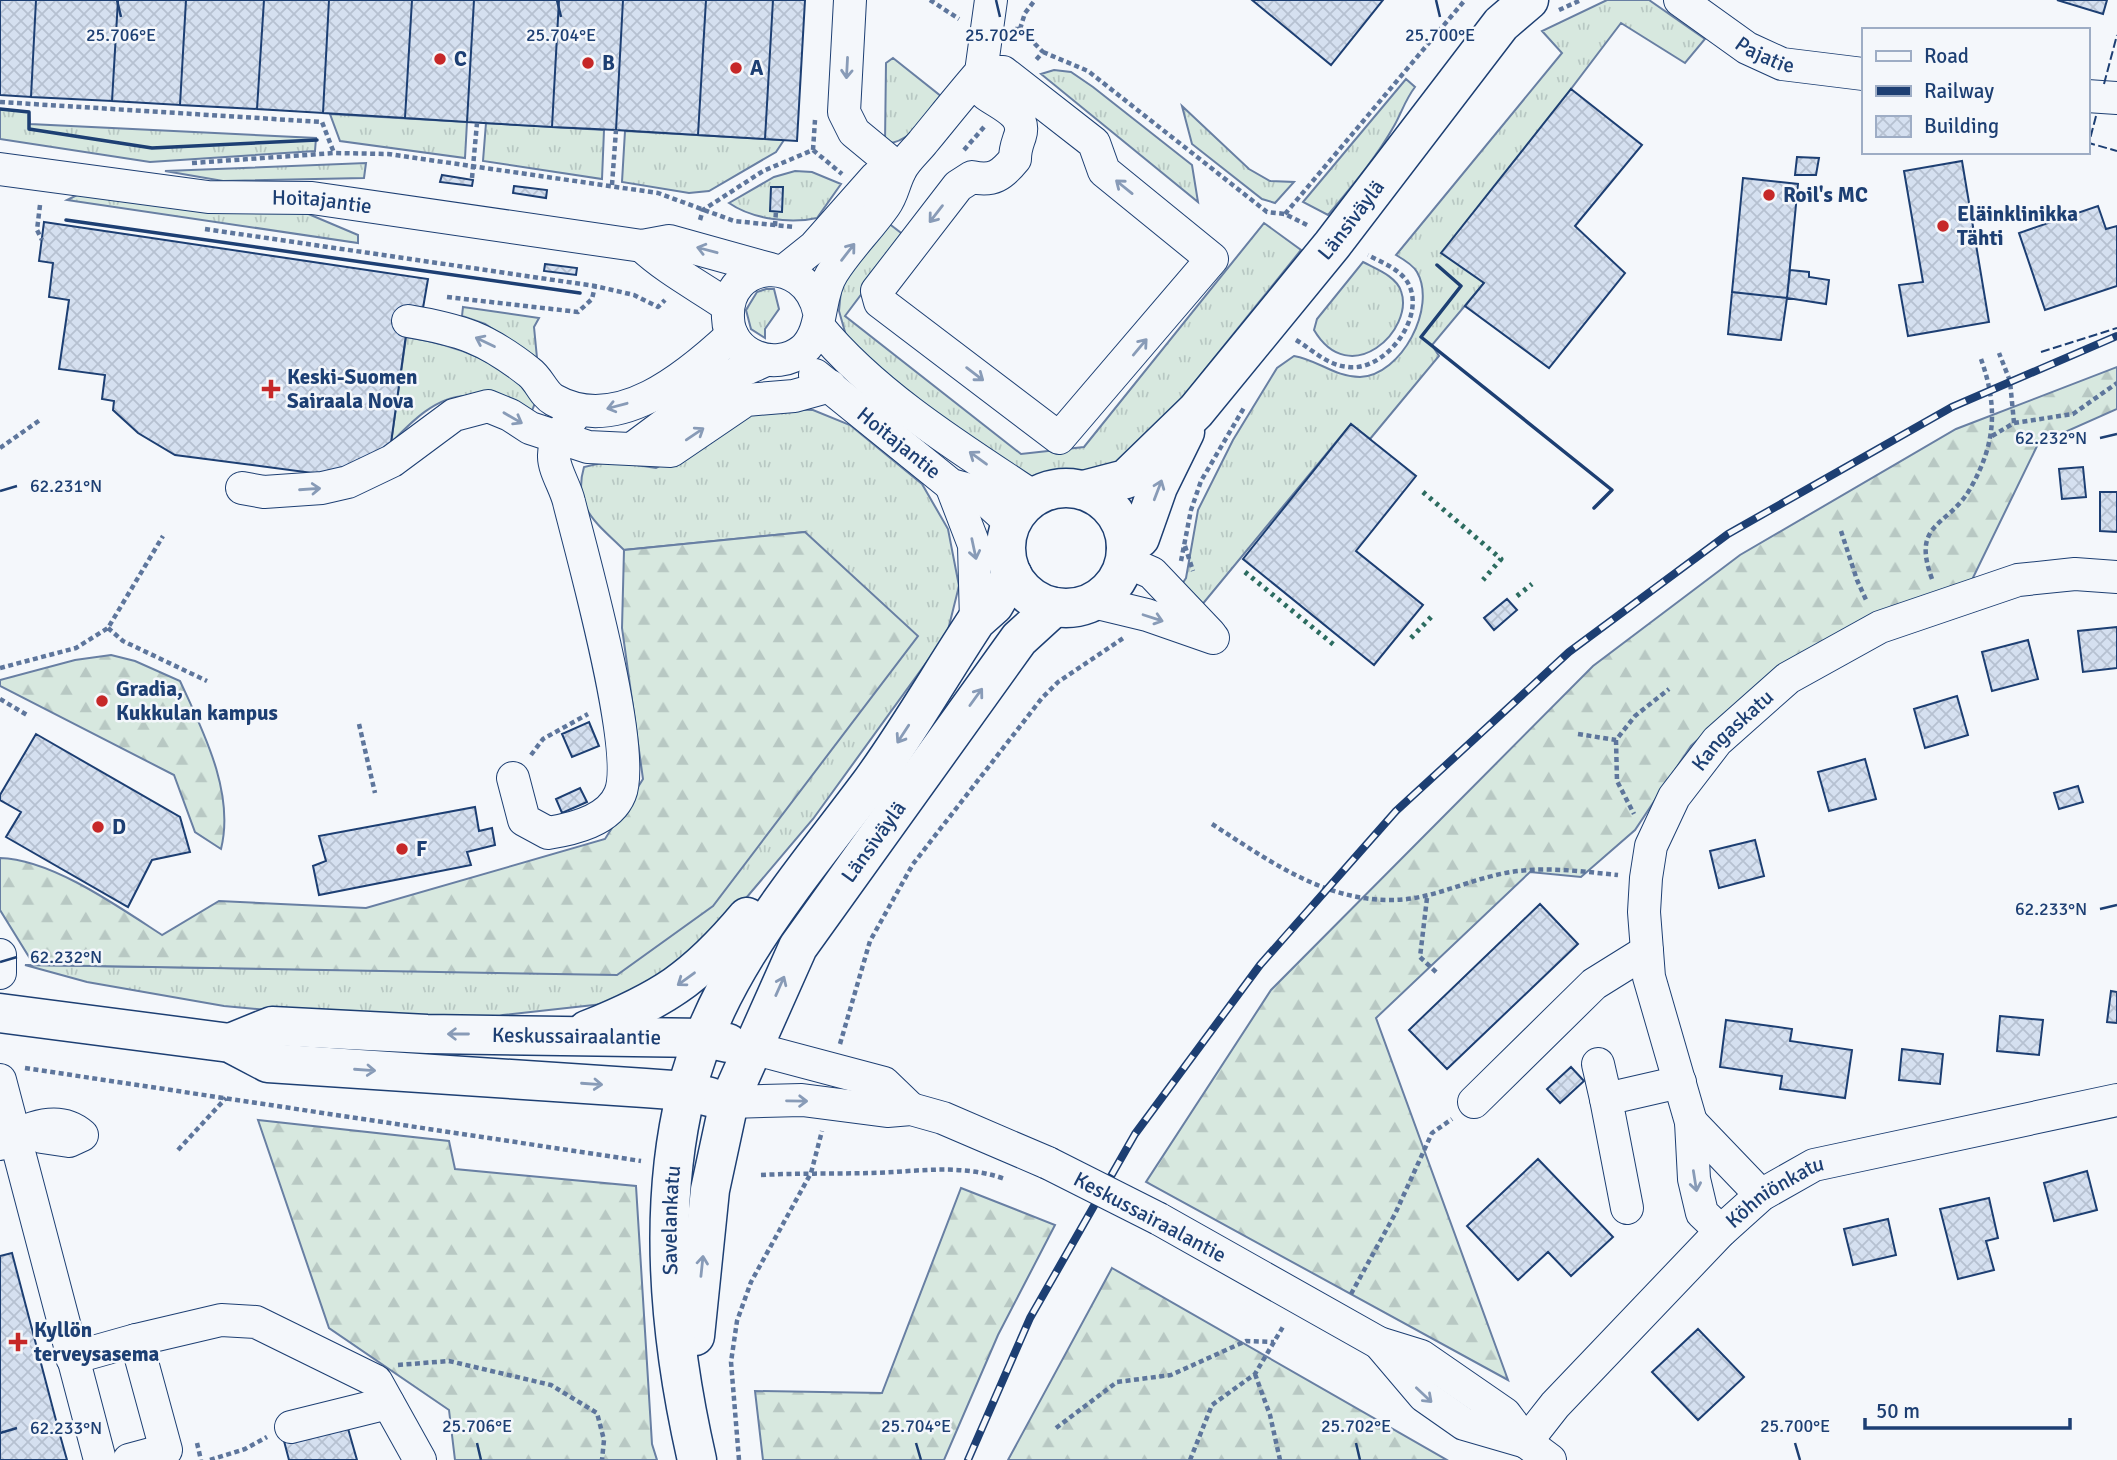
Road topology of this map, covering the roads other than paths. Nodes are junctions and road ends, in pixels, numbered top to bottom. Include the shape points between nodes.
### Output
1 (850, 0) edge
2 (991, 0) edge
3 (1680, 0) edge
4 (1511, 8) edge
5 (981, 72) junction
6 (1862, 74) edge
7 (0, 169) edge
8 (900, 170) junction
9 (690, 261) junction
10 (777, 270) junction
11 (818, 319) junction
12 (408, 321) dead end
13 (730, 321) junction
14 (779, 359) junction
15 (830, 386) junction
16 (578, 410) junction
17 (1196, 411) junction
18 (559, 437) junction
19 (633, 448) junction
20 (951, 485) junction
21 (242, 488) dead end
22 (1084, 490) junction
23 (1023, 510) junction
24 (1125, 554) junction
25 (1012, 574) junction
26 (2117, 577) edge
27 (1093, 601) junction
28 (1054, 607) junction
29 (976, 621) junction
30 (513, 778) road end
31 (806, 865) junction
32 (1647, 951) junction
33 (0, 955) edge
34 (0, 973) edge
35 (0, 1013) edge
36 (575, 1035) junction
37 (705, 1038) junction
38 (230, 1043) junction
39 (751, 1048) junction
40 (1598, 1064) dead end
41 (14, 1074) edge
42 (1680, 1082) junction
43 (686, 1091) junction
44 (1606, 1099) junction
45 (2117, 1100) edge
46 (729, 1102) junction
47 (1474, 1102) road end
48 (911, 1109) junction
49 (1691, 1122) junction
50 (16, 1136) edge
51 (1761, 1195) junction
52 (1627, 1208) dead end
53 (1721, 1231) junction
54 (136, 1340) junction
55 (72, 1358) junction
56 (388, 1403) junction
57 (687, 1407) junction
58 (291, 1427) road end
59 (1538, 1451) edge
60 (100, 1460) edge
61 (130, 1460) edge
62 (420, 1460) edge
63 (697, 1460) edge

1 -> 8 street via 845,112 854,132
2 - 5 street
3 - 6 street, Pajatie via 1747,48 1782,64
4 - 17 main road, Länsiväylä via 1332,245
5 -> 5 street via 986,94 1020,120 1021,134 1015,147 1003,150 989,167 987,181 972,177 958,186 877,291 880,302 1059,438 1212,259 1104,171 1094,143 1003,72
5 - 8 street
7 - 9 street, Hoitajantie via 208,197 312,198 642,246 663,265
8 - 10 street via 876,177 814,247
11 -> 8 street via 831,274 893,193
10 -> 9 street, Hoitajantie
9 - 13 street, Hoitajantie
10 - 11 street via 808,285
10 - 13 street via 755,272 743,280 733,292
11 - 14 street via 803,350
23 -> 11 street, Hoitajantie via 838,351
16 -> 12 street via 551,398 533,374 492,345 456,329
13 - 14 street via 741,348
13 -> 16 street via 700,365 655,395 610,410
14 - 15 street, Hoitajantie
14 - 19 street via 730,376
19 -> 15 street via 671,451 746,400 794,396
15 - 20 street, Hoitajantie
16 - 18 street
17 - 22 main road, Länsiväylä via 1126,479
24 -> 17 main road, Länsiväylä via 1140,538 1158,487
18 - 19 street via 588,447
21 -> 18 street via 264,492 348,482 392,461 454,415 488,406
18 - 30 street via 554,457 602,635 624,768 620,795 599,818 548,834 524,820
20 - 23 street, Hoitajantie
20 -> 29 street via 974,545
22 - 23 main road via 1058,488
22 - 24 main road via 1114,511 1125,534
23 - 25 main road via 1006,548
24 - 27 main road via 1113,585
27 -> 24 street via 1213,638 1152,573
25 - 28 main road via 1029,594
25 - 29 main road, Länsiväylä via 994,605
26 - 32 street, Kangaskatu via 2075,574 2018,580 1880,628 1788,678 1717,741 1674,797 1651,846 1646,878
27 - 28 main road
39 -> 28 main road, Länsiväylä via 798,947 1019,639
29 -> 31 main road, Länsiväylä via 873,779
31 -> 36 main road via 755,906 718,952 687,980 636,1010
31 - 37 main road, Länsiväylä via 741,961
32 - 42 street, Kangaskatu via 1649,977
32 - 47 street via 1594,984
33 - 34 street
35 - 38 main road, Keskussairaalantie
36 - 37 main road, Keskussairaalantie
36 -> 38 main road, Keskussairaalantie via 272,1026
37 - 39 main road, Keskussairaalantie
37 - 43 main road, Savelankatu
38 -> 43 main road, Keskussairaalantie via 268,1063
39 - 46 main road, Länsiväylä
39 - 48 street, Keskussairaalantie via 884,1083
40 - 44 street
41 - 50 street
42 - 44 street
42 - 49 street, Kangaskatu
43 - 46 main road, Keskussairaalantie
43 - 57 main road, Savelankatu via 669,1205 677,1345
44 - 52 street
45 - 51 street, Köhniönkatu via 1814,1165
46 -> 48 street, Keskussairaalantie via 802,1100 887,1111
57 -> 46 main road, Savelankatu via 710,1190
48 - 59 street, Keskussairaalantie, bridge via 1048,1163 1159,1219 1379,1343 1421,1356 1505,1414
49 - 51 street, Kangaskatu
49 -> 53 street, Kangaskatu via 1694,1179 1702,1213
50 - 55 street
51 - 53 street, Köhniönkatu
53 - 59 street, Köhniönkatu via 1555,1405
54 - 55 street
54 - 56 street via 221,1320 256,1322 376,1381
54 - 61 street via 166,1450
55 - 60 street
56 - 58 street
56 - 62 street
57 - 63 main road, Savelankatu

